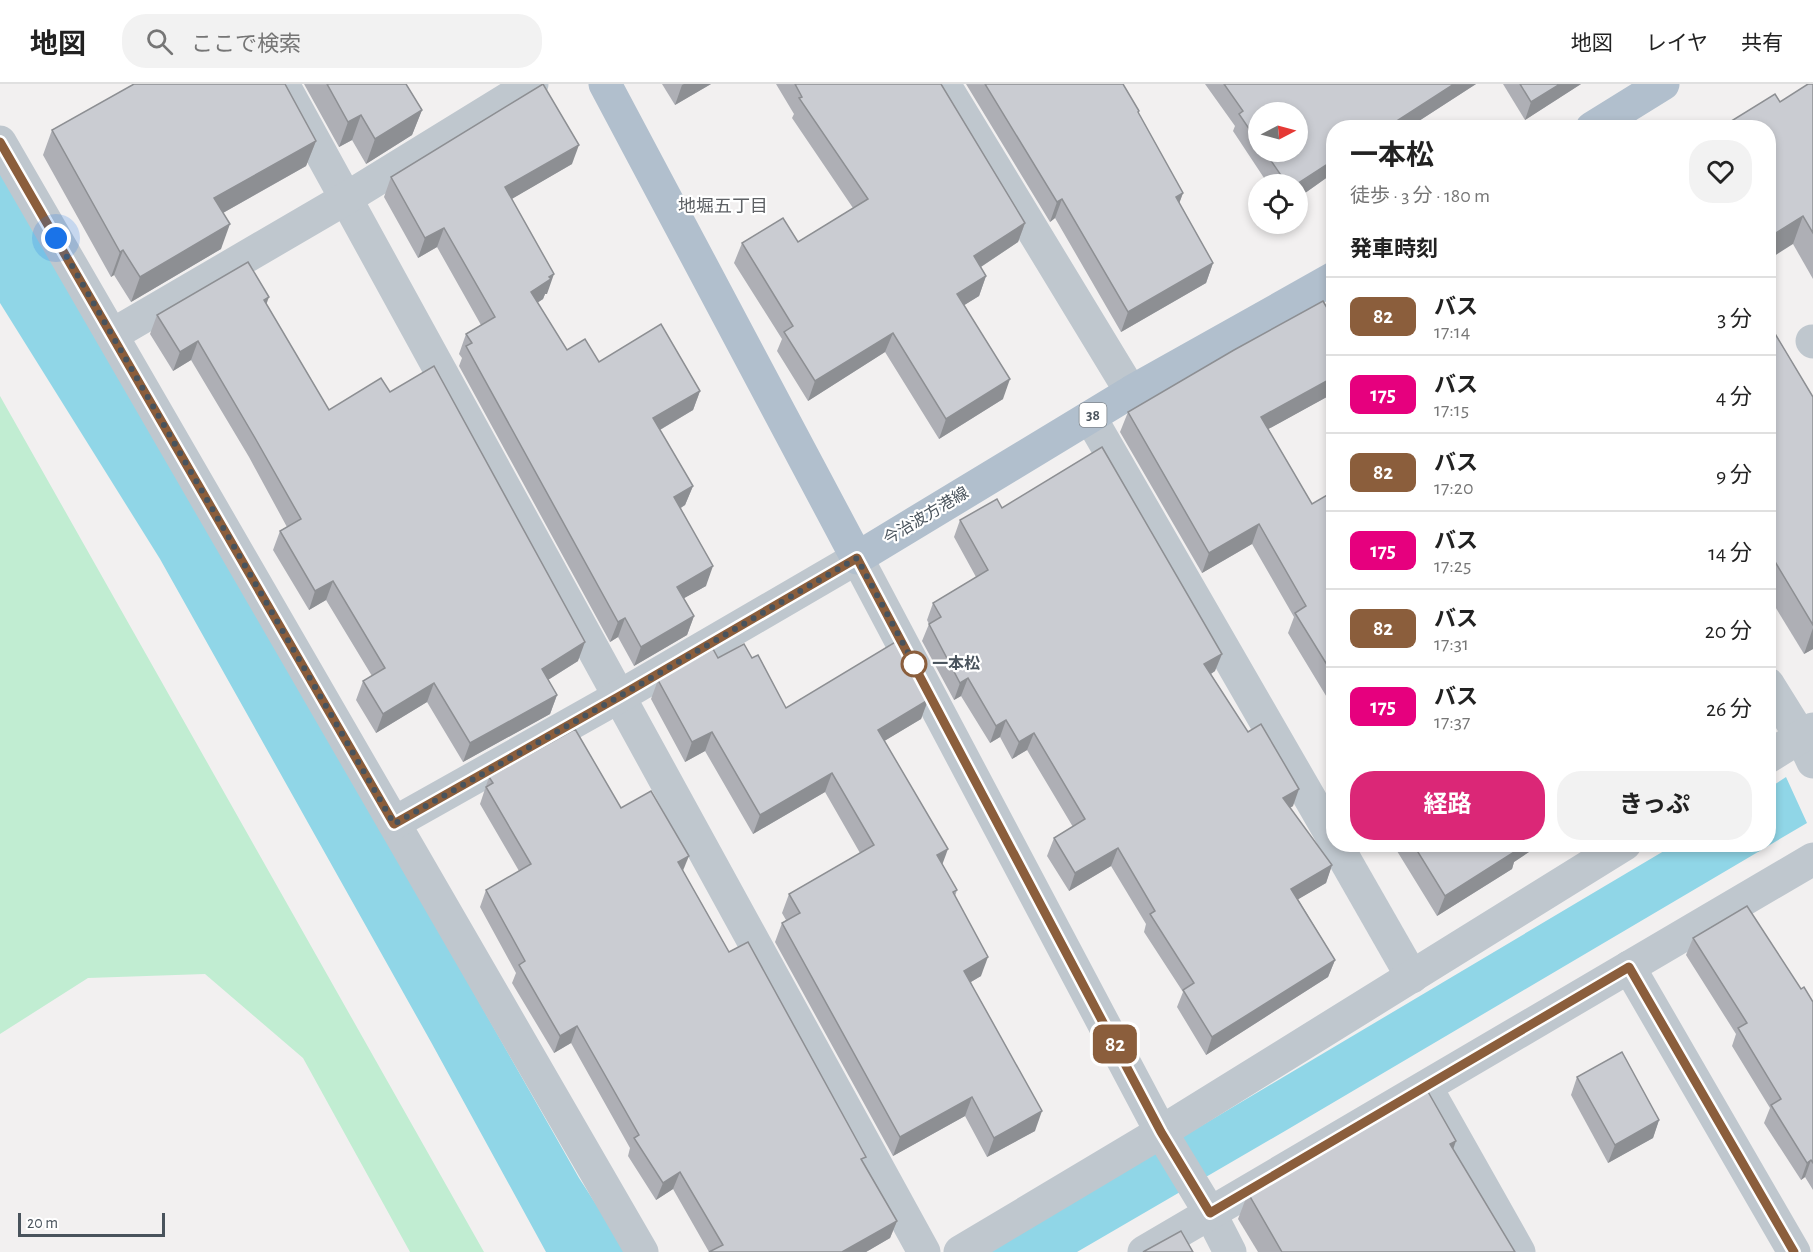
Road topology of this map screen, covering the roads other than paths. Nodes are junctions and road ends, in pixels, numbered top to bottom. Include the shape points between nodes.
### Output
1 (283, 84) edge
2 (532, 84) edge
3 (605, 84) edge
4 (944, 84) edge
5 (1663, 84) edge
6 (1605, 120) edge
7 (0, 142) edge
8 (345, 199) junction
9 (1326, 285) edge
10 (112, 335) junction
11 (1131, 392) junction
12 (1090, 417) junction
13 (857, 558) junction
14 (620, 696) junction
15 (1776, 696) edge
16 (1809, 743) edge
17 (1776, 754) edge
18 (394, 824) junction
19 (1326, 826) edge
20 (1341, 852) edge
21 (1613, 852) edge
22 (1813, 859) edge
23 (1629, 967) junction
24 (1412, 976) junction
25 (1426, 1087) junction
26 (1161, 1132) junction
27 (1210, 1213) junction
28 (642, 1252) edge
29 (924, 1252) edge
30 (960, 1252) edge
31 (1144, 1252) edge
32 (1230, 1252) edge
33 (1519, 1252) edge
34 (1794, 1252) edge

1 - 8 street
2 - 8 street
3 - 13 main road
4 - 11 street
5 - 6 main road
7 - 10 street
8 - 10 street
8 - 14 street
9 - 11 main road, 今治波方港線 / 38
10 - 18 street
11 - 12 main road, 今治波方港線 / 38
12 - 13 main road, 今治波方港線 / 38
12 - 19 street
13 - 14 street
13 - 26 street
14 - 18 street
14 - 29 street
15 - 16 street
16 - 17 street
18 - 28 street
20 - 24 street
21 - 24 street
22 - 23 street
23 - 25 street
23 - 34 street
24 - 26 street
25 - 27 street
25 - 33 street
26 - 27 street
26 - 30 street
27 - 31 street
27 - 32 street

